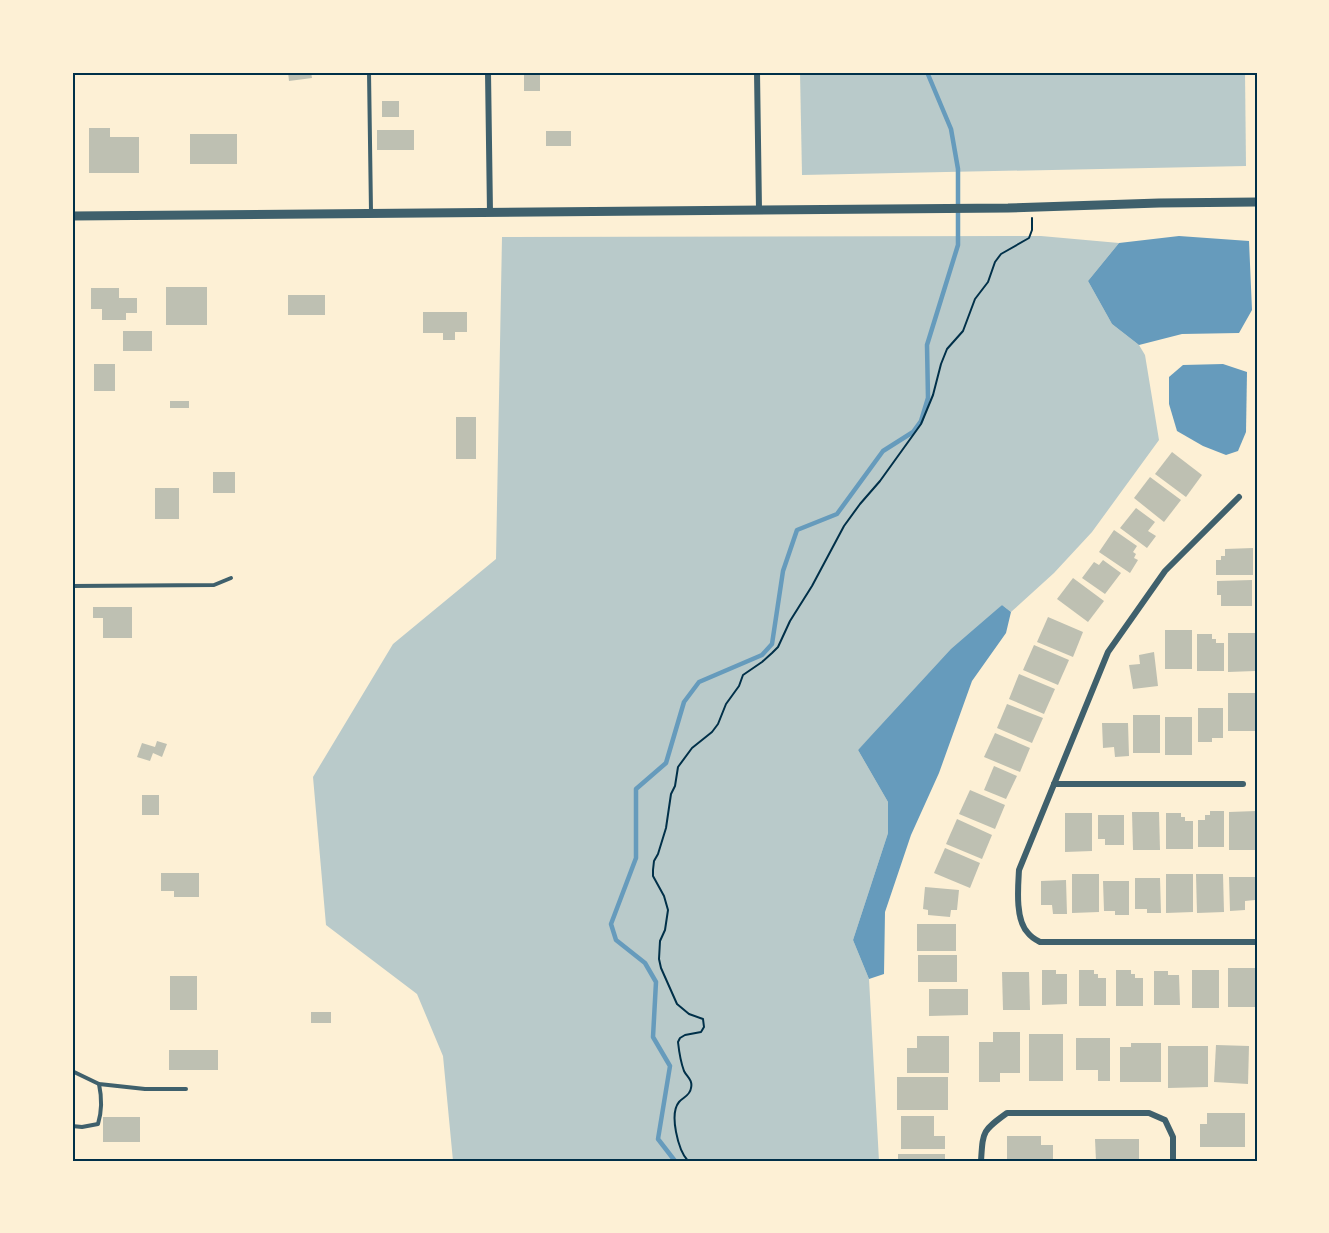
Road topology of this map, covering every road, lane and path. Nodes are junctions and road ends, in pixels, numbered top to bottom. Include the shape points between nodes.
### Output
1 (369, 72) edge
2 (488, 72) edge
3 (757, 72) edge
4 (1257, 202) edge
5 (759, 210) junction
6 (490, 213) junction
7 (371, 214) junction
8 (72, 216) edge
9 (1032, 218) dead end
10 (1239, 497) dead end
11 (231, 578) dead end
12 (72, 586) edge
13 (1054, 784) junction
14 (1243, 784) dead end
15 (1257, 942) edge
16 (72, 1071) edge
17 (99, 1084) junction
18 (186, 1089) dead end
19 (72, 1126) edge
20 (688, 1161) edge
21 (981, 1161) edge
22 (1173, 1161) edge

1 - 7 lane
2 - 6 street
3 - 5 street
4 - 5 street
5 - 6 street
6 - 7 street
7 - 8 street
9 - 20 path via 1029,238 1001,254 995,262 963,331 947,349 921,424 844,526 778,646 743,675 718,724 692,747 678,767 666,828 652,870 668,910 660,941 661,968 677,1004 703,1019 704,1027 678,1042 691,1088 676,1106 675,1117 678,1143
10 - 13 street via 1165,572 1108,652
11 - 12 lane via 214,585
13 - 14 street
13 - 15 street via 1019,870 1019,913 1026,932 1040,942
16 - 17 lane
17 - 18 lane
17 - 19 lane via 98,1124
21 - 22 street via 983,1136 990,1125 1007,1113 1149,1113 1165,1120 1173,1137

